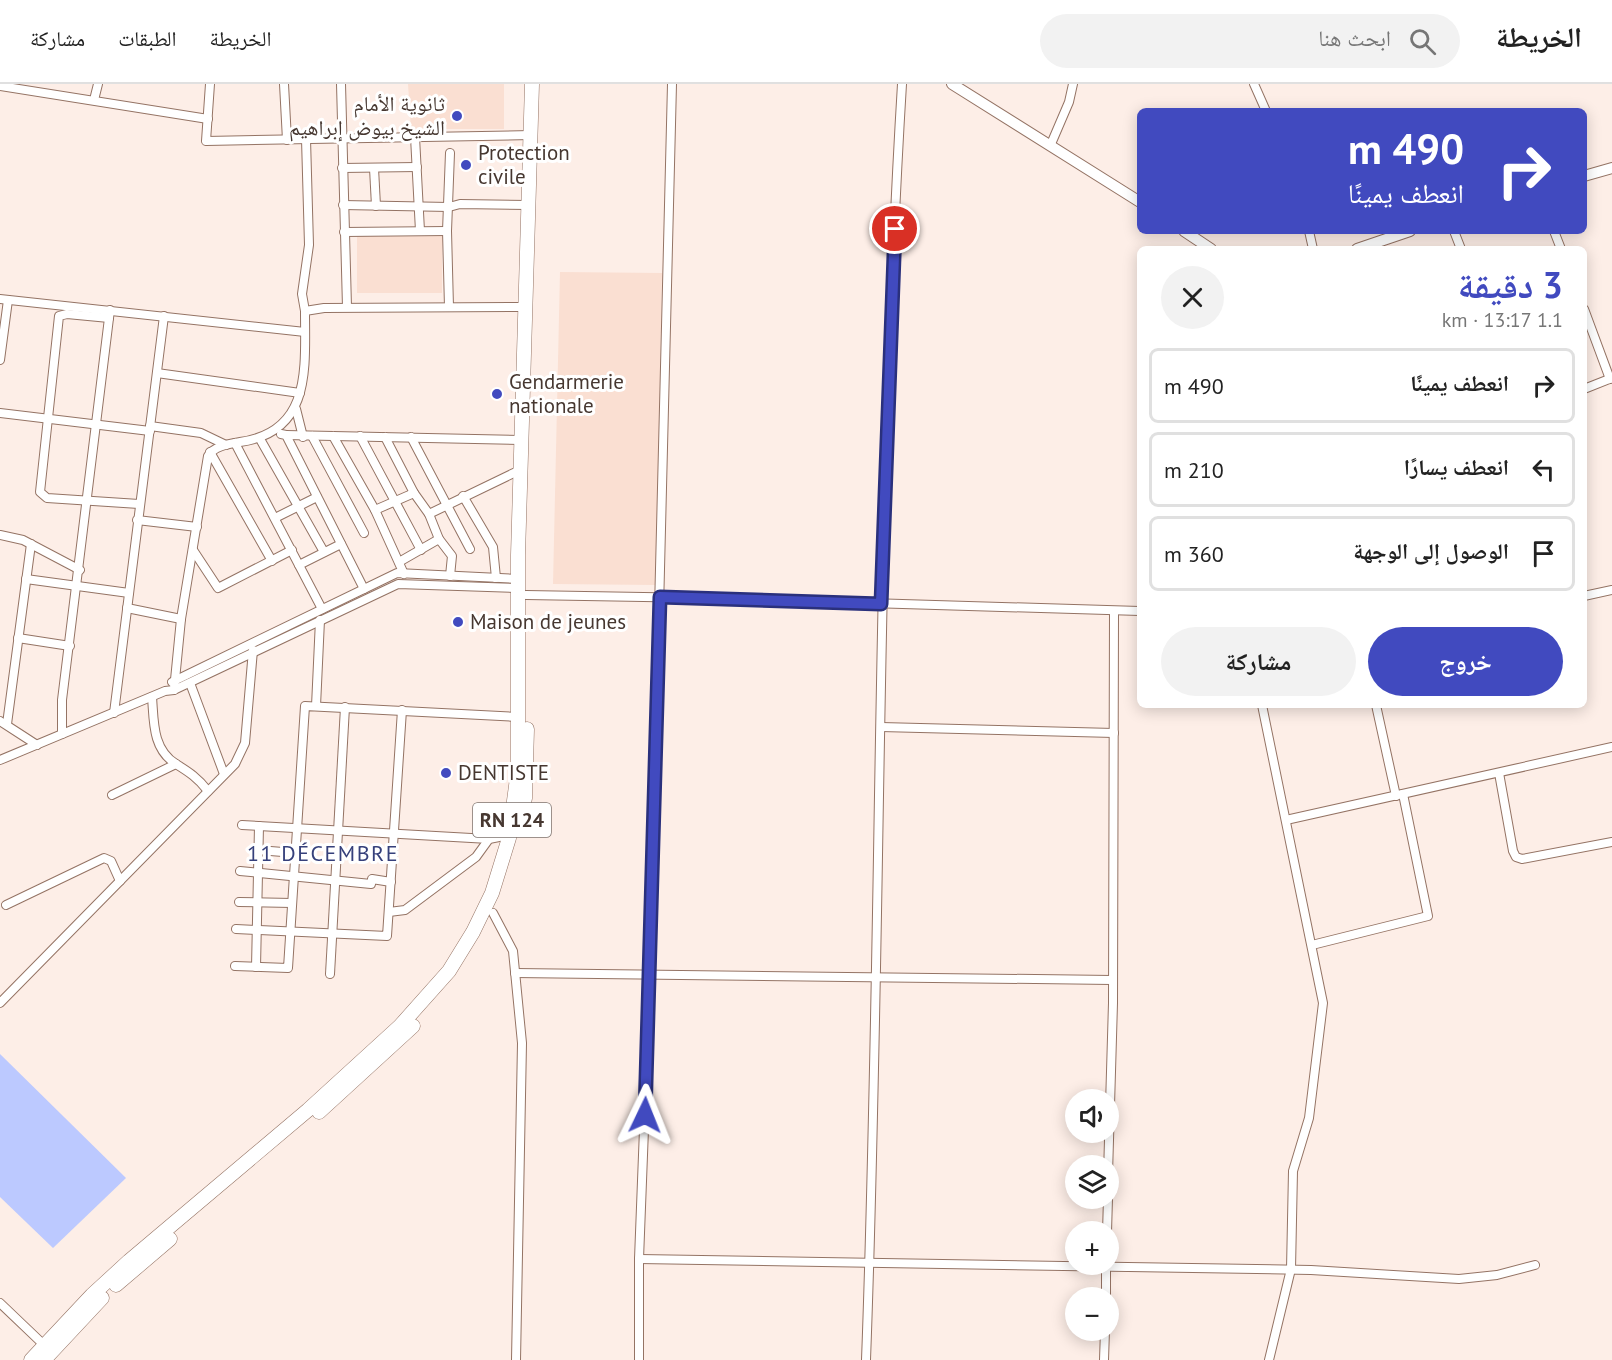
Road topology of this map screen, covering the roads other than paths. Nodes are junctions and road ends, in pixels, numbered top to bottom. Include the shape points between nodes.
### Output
1 (98, 84) edge
2 (210, 84) edge
3 (284, 84) edge
4 (340, 84) edge
5 (532, 84) edge
6 (539, 84) edge
7 (672, 84) edge
8 (902, 84) edge
9 (952, 84) edge
10 (1072, 84) edge
11 (1254, 84) edge
12 (0, 86) edge
13 (94, 100) junction
14 (1265, 108) edge
15 (208, 119) junction
16 (531, 135) junction
17 (416, 137) junction
18 (341, 138) junction
19 (306, 139) junction
20 (286, 140) junction
21 (1051, 144) junction
22 (450, 153) dead end
23 (342, 168) junction
24 (374, 168) junction
25 (417, 168) junction
26 (1612, 168) edge
27 (1587, 175) edge
28 (1137, 200) edge
29 (343, 205) junction
30 (528, 205) junction
31 (376, 206) junction
32 (419, 207) junction
33 (449, 207) junction
34 (420, 231) junction
35 (447, 231) junction
36 (344, 232) junction
37 (1188, 234) edge
38 (1401, 234) edge
39 (1206, 246) edge
40 (1366, 246) edge
41 (4, 299) edge
42 (347, 307) junction
43 (449, 307) junction
44 (524, 307) junction
45 (305, 310) junction
46 (109, 314) junction
47 (164, 316) junction
48 (1587, 317) edge
49 (305, 332) junction
50 (0, 360) edge
51 (157, 373) junction
52 (1611, 379) edge
53 (1587, 388) edge
54 (300, 393) junction
55 (296, 409) junction
56 (0, 413) edge
57 (47, 420) junction
58 (96, 426) junction
59 (150, 428) junction
60 (274, 433) junction
61 (286, 435) junction
62 (307, 436) junction
63 (333, 436) junction
64 (360, 436) junction
65 (385, 437) junction
66 (411, 437) junction
67 (260, 439) junction
68 (521, 440) junction
69 (235, 443) junction
70 (226, 445) junction
71 (210, 452) junction
72 (520, 470) junction
73 (414, 494) junction
74 (463, 496) junction
75 (317, 497) junction
76 (88, 501) junction
77 (395, 501) junction
78 (139, 504) junction
79 (446, 505) junction
80 (298, 507) junction
81 (375, 510) junction
82 (429, 514) junction
83 (275, 518) junction
84 (137, 520) junction
85 (197, 527) junction
86 (364, 533) dead end
87 (0, 535) edge
88 (439, 539) junction
89 (31, 544) junction
90 (341, 544) junction
91 (470, 549) dead end
92 (193, 550) junction
93 (291, 550) junction
94 (421, 550) junction
95 (324, 552) junction
96 (272, 561) junction
97 (399, 562) junction
98 (299, 565) junction
99 (80, 570) junction
100 (404, 573) junction
101 (450, 576) junction
102 (496, 578) junction
103 (26, 579) junction
104 (78, 587) junction
105 (521, 587) junction
106 (364, 589) junction
107 (1612, 590) edge
108 (129, 594) junction
109 (1587, 595) edge
110 (660, 597) junction
111 (881, 604) junction
112 (127, 608) junction
113 (322, 609) junction
114 (1137, 611) edge
115 (1114, 612) junction
116 (181, 619) junction
117 (320, 620) junction
118 (18, 638) junction
119 (70, 646) junction
120 (253, 648) junction
121 (174, 679) junction
122 (190, 683) junction
123 (170, 691) junction
124 (153, 697) junction
125 (316, 706) junction
126 (345, 707) junction
127 (1263, 708) edge
128 (1377, 708) edge
129 (402, 710) junction
130 (114, 713) junction
131 (518, 717) junction
132 (4, 723) edge
133 (881, 727) junction
134 (1114, 733) junction
135 (62, 734) junction
136 (37, 745) junction
137 (1612, 747) edge
138 (0, 760) edge
139 (176, 764) junction
140 (1499, 773) junction
141 (224, 774) junction
142 (208, 790) junction
143 (112, 795) dead end
144 (1400, 795) junction
145 (1286, 820) junction
146 (243, 825) dead end
147 (259, 826) junction
148 (296, 828) junction
149 (339, 830) junction
150 (394, 834) junction
151 (509, 835) junction
152 (489, 839) junction
153 (1612, 842) edge
154 (258, 850) junction
155 (295, 854) junction
156 (240, 871) dead end
157 (257, 873) junction
158 (294, 876) junction
159 (336, 880) junction
160 (120, 881) junction
161 (391, 882) junction
162 (495, 894) junction
163 (257, 901) junction
164 (239, 902) dead end
165 (292, 903) junction
166 (6, 905) dead end
167 (389, 912) junction
168 (493, 913) junction
169 (236, 929) dead end
170 (257, 929) junction
171 (291, 930) junction
172 (332, 932) junction
173 (1312, 945) junction
174 (235, 966) dead end
175 (256, 967) junction
176 (650, 973) junction
177 (330, 974) dead end
178 (515, 974) junction
179 (877, 980) junction
180 (1112, 980) junction
181 (0, 1003) edge
182 (396, 1036) junction
183 (330, 1096) junction
184 (1108, 1155) edge
185 (639, 1259) junction
186 (870, 1261) junction
187 (1065, 1264) edge
188 (1119, 1265) edge
189 (1535, 1265) dead end
190 (1291, 1269) junction
191 (0, 1303) edge
192 (0, 1311) edge
193 (32, 1335) junction
194 (1105, 1341) edge
195 (44, 1345) junction
196 (31, 1360) edge
197 (44, 1360) edge
198 (516, 1360) edge
199 (639, 1360) edge
200 (866, 1360) edge
201 (1104, 1360) edge
202 (1269, 1360) edge

1 - 13 street
2 - 15 street
3 - 20 street
4 - 18 street
5 - 16 main road, RN 124
6 - 105 main road, RN 124
7 - 110 street
8 - 111 street
9 - 21 street
10 - 21 street via 1069,102
11 - 14 street
12 - 13 street
13 - 15 street
15 - 20 street via 206,141
16 - 17 street
16 - 30 main road, RN 124
17 - 18 street
17 - 25 street
18 - 19 street
18 - 23 street
19 - 20 street
19 - 45 street via 309,245 302,294
21 - 28 street
22 - 33 street
23 - 24 street
23 - 29 street
24 - 25 street
24 - 31 street
25 - 32 street
26 - 27 street
29 - 31 street
29 - 36 street
30 - 33 street
30 - 44 main road, RN 124
31 - 32 street
32 - 33 street
32 - 34 street
33 - 35 street
34 - 35 street
34 - 36 street
35 - 43 street
36 - 42 street
37 - 39 street
38 - 40 street
41 - 46 street
41 - 50 street
42 - 43 street
42 - 45 street
43 - 44 street
44 - 68 main road, RN 124
45 - 49 street
46 - 47 street
46 - 57 street via 60,316
46 - 58 street
47 - 49 street
47 - 51 street
48 - 52 street
49 - 54 street
51 - 54 street
51 - 59 street
52 - 53 street
54 - 55 street
55 - 60 street
55 - 62 street
56 - 57 street
57 - 58 street
57 - 76 street via 40,492 47,498
58 - 59 street
58 - 76 street
59 - 70 street via 201,433
59 - 78 street
60 - 61 street
60 - 67 street
61 - 62 street
61 - 75 street
62 - 63 street
62 - 86 street
63 - 64 street
63 - 81 street
64 - 65 street
64 - 77 street
65 - 66 street
65 - 73 street
66 - 68 street
66 - 79 street
67 - 69 street
67 - 80 street
68 - 72 main road, RN 124
69 - 70 street
69 - 83 street
70 - 71 street
71 - 85 street
71 - 96 street
72 - 74 street
72 - 105 main road, RN 124
73 - 77 street
73 - 82 street
74 - 79 street
74 - 102 street via 493,548
75 - 80 street
75 - 90 street
76 - 78 street
76 - 99 street
77 - 81 street
77 - 94 street
78 - 84 street
79 - 82 street
79 - 91 street
80 - 83 street
80 - 95 street
81 - 97 street
82 - 88 street
83 - 93 street
84 - 85 street
84 - 108 street
85 - 92 street
87 - 89 street
88 - 94 street
88 - 101 street via 452,556
89 - 99 street
89 - 103 street
90 - 95 street
90 - 106 street
92 - 96 street via 218,588
92 - 116 street
93 - 96 street
93 - 98 street
94 - 97 street
95 - 98 street
97 - 100 street
98 - 113 street
99 - 104 street
100 - 101 street
100 - 106 street
101 - 102 street
102 - 105 street
103 - 104 street
103 - 118 street
104 - 108 street
104 - 119 street
105 - 110 street
105 - 117 street via 398,584
105 - 131 main road, RN 124
105 - 162 main road, RN 124 via 525,798 514,854
106 - 113 street
107 - 109 street
108 - 112 street
110 - 111 street
110 - 176 street
111 - 115 street
111 - 133 street
112 - 116 street
112 - 130 street
113 - 120 street
114 - 115 street
115 - 134 street
116 - 121 street
117 - 120 street
117 - 125 street
118 - 119 street
118 - 132 street
119 - 135 street via 62,700
120 - 121 street
120 - 122 street
120 - 141 street via 245,743 242,754
121 - 123 street
122 - 123 street
122 - 141 street
123 - 124 street
124 - 130 street
124 - 139 street via 155,733 166,756
125 - 126 street
125 - 148 street via 305,706
126 - 129 street
126 - 149 street
127 - 145 street
128 - 144 street
129 - 131 street
129 - 150 street
130 - 135 street
131 - 151 main road, RN 124 via 518,771
132 - 136 street
133 - 134 street
133 - 179 street
134 - 180 street
135 - 136 street
136 - 138 street
137 - 140 street
139 - 142 street via 198,778
139 - 143 street
140 - 144 street
140 - 153 street via 1516,857
141 - 142 street
142 - 160 street
144 - 145 street
144 - 173 street via 1428,916
145 - 173 street
146 - 147 street
147 - 148 street
147 - 154 street
148 - 149 street
148 - 155 street
149 - 150 street
149 - 159 street
150 - 152 street
150 - 161 street
151 - 152 street
151 - 162 main road, RN 124
152 - 167 street via 476,856 405,910
154 - 155 street
154 - 157 street
155 - 158 street
156 - 157 street
157 - 158 street
157 - 163 street
158 - 159 street
158 - 165 street
159 - 161 street
159 - 172 street
160 - 166 street via 111,861 104,858
160 - 181 street
161 - 167 street
162 - 168 main road, RN 124
162 - 182 main road, RN 124 via 449,971
163 - 164 street
163 - 165 street
163 - 170 street
165 - 171 street
167 - 172 street via 387,936
168 - 178 street via 513,951
168 - 182 main road, RN 124 via 448,985
169 - 170 street
170 - 171 street
170 - 175 street
171 - 172 street
171 - 175 street via 288,968
172 - 177 street
173 - 190 street via 1323,1003 1309,1118 1293,1171
174 - 175 street
176 - 178 street
176 - 179 street
176 - 185 street
178 - 198 street via 522,1043
179 - 180 street
179 - 186 street
180 - 184 street
182 - 183 main road, RN 124
183 - 195 main road, RN 124 via 129,1261
183 - 197 main road, RN 124 via 106,1294
185 - 186 street
185 - 199 street
186 - 187 street
186 - 200 street
188 - 190 street
189 - 190 street via 1459,1279
190 - 202 street
191 - 193 street
192 - 193 street
193 - 195 street
194 - 201 street
195 - 196 main road, RN 124

